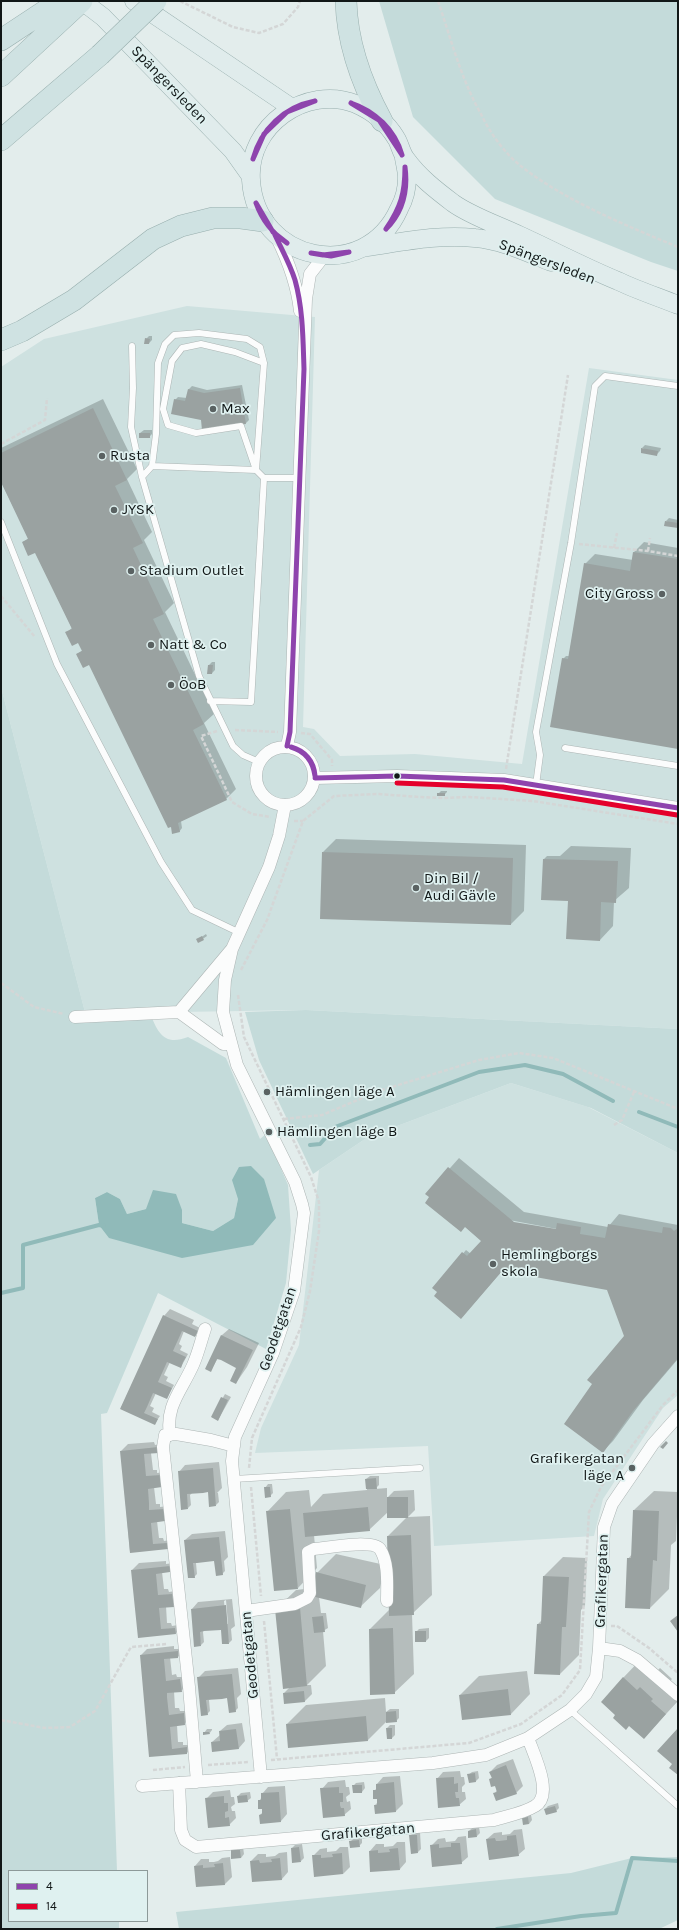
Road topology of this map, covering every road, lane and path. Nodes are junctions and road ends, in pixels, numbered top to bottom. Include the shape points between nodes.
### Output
1 (82, 1) edge
2 (134, 1) edge
3 (156, 1) edge
4 (180, 1) edge
5 (300, 1) edge
6 (346, 1) edge
7 (438, 1) edge
8 (56, 11) edge
9 (1, 40) edge
10 (1, 76) edge
11 (292, 108) junction
12 (382, 121) junction
13 (1, 140) edge
14 (404, 158) junction
15 (250, 175) junction
16 (269, 228) junction
17 (678, 247) edge
18 (362, 248) junction
19 (324, 256) junction
20 (678, 304) edge
21 (678, 314) edge
22 (303, 337) junction
23 (1, 340) edge
24 (132, 346) dead end
25 (264, 363) junction
26 (568, 374) dead end
27 (678, 386) edge
28 (47, 398) dead end
29 (1, 444) edge
30 (152, 466) junction
31 (256, 470) junction
32 (142, 477) junction
33 (264, 478) junction
34 (299, 478) junction
35 (1, 522) edge
36 (617, 533) dead end
37 (650, 538) dead end
38 (572, 542) junction
39 (614, 548) junction
40 (648, 551) junction
41 (678, 556) edge
42 (1, 596) edge
43 (37, 639) dead end
44 (210, 701) junction
45 (223, 729) junction
46 (287, 746) junction
47 (565, 748) dead end
48 (259, 762) junction
49 (678, 766) edge
50 (315, 778) junction
51 (504, 780) junction
52 (536, 785) junction
53 (285, 805) junction
54 (678, 808) edge
55 (283, 820) junction
56 (303, 821) junction
57 (678, 824) edge
58 (240, 933) junction
59 (232, 949) junction
60 (241, 972) dead end
61 (1, 982) edge
62 (238, 994) dead end
63 (179, 1012) junction
64 (75, 1017) joint
65 (230, 1044) junction
66 (634, 1092) junction
67 (678, 1109) edge
68 (284, 1119) junction
69 (614, 1124) dead end
70 (206, 1330) dead end
71 (678, 1390) edge
72 (678, 1416) edge
73 (170, 1435) junction
74 (234, 1446) junction
75 (420, 1468) dead end
76 (250, 1478) junction
77 (234, 1479) junction
78 (387, 1601) dead end
79 (262, 1609) junction
80 (246, 1611) junction
81 (583, 1625) junction
82 (601, 1625) junction
83 (167, 1644) dead end
84 (599, 1648) junction
85 (678, 1673) edge
86 (678, 1695) edge
87 (570, 1710) junction
88 (1, 1720) edge
89 (528, 1738) junction
90 (277, 1759) junction
91 (259, 1761) junction
92 (196, 1766) junction
93 (153, 1770) dead end
94 (260, 1777) junction
95 (197, 1782) junction
96 (179, 1783) junction
97 (142, 1786) dead end
98 (678, 1806) edge

1 - 8 highway
1 - 15 main road, Spängersleden via 109,22 233,151
2 - 11 main road
3 - 13 highway, bridge via 100,55
4 - 5 path via 233,27 259,33 283,24
6 - 12 highway via 350,39 359,70 368,96
7 - 17 path via 466,84 481,116 503,148 521,166 558,190 632,228
8 - 9 highway
8 - 10 highway
11 - 12 main road via 323,99 339,100 370,111
11 - 15 main road via 278,117 264,134 252,159
12 - 14 main road via 396,138
14 - 18 main road via 406,186 394,220 380,236
14 - 20 main road, Spängersleden via 427,184 456,205 617,281
15 - 16 main road via 254,201
16 - 19 main road via 290,246
16 - 22 street via 289,264 295,282
16 - 23 highway via 240,218 213,218 181,226 153,238 74,300
18 - 19 main road via 342,255
18 - 21 main road, Spängersleden via 434,238 475,238 507,244
19 - 22 street via 308,280
22 - 34 street
24 - 32 lane via 131,427
25 - 30 lane via 260,347 247,339 199,333 174,335 165,344 158,363 156,434
25 - 31 lane
25 - 31 lane via 235,352 201,344 182,348 172,361 163,409 168,426 196,433 241,426
26 - 51 path
27 - 38 lane via 605,376 595,386
28 - 29 path via 45,420
30 - 31 lane
30 - 32 lane
31 - 33 lane
32 - 44 lane via 199,676
33 - 34 lane
33 - 44 lane via 251,702
34 - 46 street via 290,732
35 - 58 lane via 57,664 161,862 192,910
36 - 39 path
37 - 40 path
38 - 39 path
38 - 52 lane via 536,732 540,755
39 - 40 path
40 - 41 path
42 - 43 path
44 - 45 lane
45 - 48 lane via 233,746 243,755
45 - 55 path via 201,736 232,802 252,814
46 - 48 street via 271,750
46 - 50 street via 296,748 308,756
47 - 49 lane
48 - 53 street via 256,778 260,790 269,800
50 - 51 street via 396,776
50 - 53 street via 308,794 294,804
51 - 52 street
52 - 54 street
53 - 55 street, Geodetgatan
55 - 56 path
55 - 58 street, Geodetgatan via 269,867
56 - 57 path via 334,796 378,794 533,801
56 - 60 path via 267,920
58 - 59 street, Geodetgatan
59 - 63 street
59 - 65 street, Geodetgatan via 225,980 223,1012
61 - 64 path via 34,1007
62 - 68 path via 244,1037
63 - 64 street
63 - 65 street via 223,1044
65 - 74 street, Geodetgatan via 237,1065 295,1182 304,1213 294,1291 273,1353 235,1437
66 - 67 path
66 - 68 path via 554,1058 519,1053 479,1060 379,1091 322,1115
66 - 69 path via 622,1120
68 - 76 path via 311,1177 319,1202 319,1231 310,1291 301,1327 252,1438 248,1466
70 - 73 street via 193,1365 174,1402 168,1421
71 - 81 path via 663,1405 600,1486 589,1512
72 - 82 street, Grafikergatan via 652,1444 612,1504 604,1527
73 - 74 street via 211,1440
73 - 92 street via 165,1435 162,1447
74 - 77 street, Geodetgatan
75 - 76 lane
76 - 77 lane
76 - 79 path
77 - 80 street, Geodetgatan
78 - 79 street via 386,1573 380,1550 376,1546 363,1544 314,1548 308,1552 310,1593 307,1598 295,1604
79 - 80 street
79 - 90 path
80 - 91 street, Geodetgatan
81 - 82 path
81 - 90 path via 580,1670 562,1695 521,1724 469,1743
82 - 84 street, Grafikergatan
82 - 85 path via 617,1626 649,1648
83 - 88 path via 130,1647 95,1711 70,1727 45,1728
84 - 86 street via 620,1651 637,1660
84 - 87 street, Grafikergatan via 596,1677 586,1694
87 - 89 street, Grafikergatan
87 - 98 lane
89 - 94 street, Grafikergatan via 486,1755 433,1763
89 - 96 street, Grafikergatan via 544,1789 542,1800 535,1807 494,1820 196,1847 185,1840 180,1830
90 - 91 path
91 - 92 path
91 - 94 street, Geodetgatan
92 - 93 path
92 - 95 street
94 - 95 street, Grafikergatan
95 - 96 street, Grafikergatan
96 - 97 street, Grafikergatan

